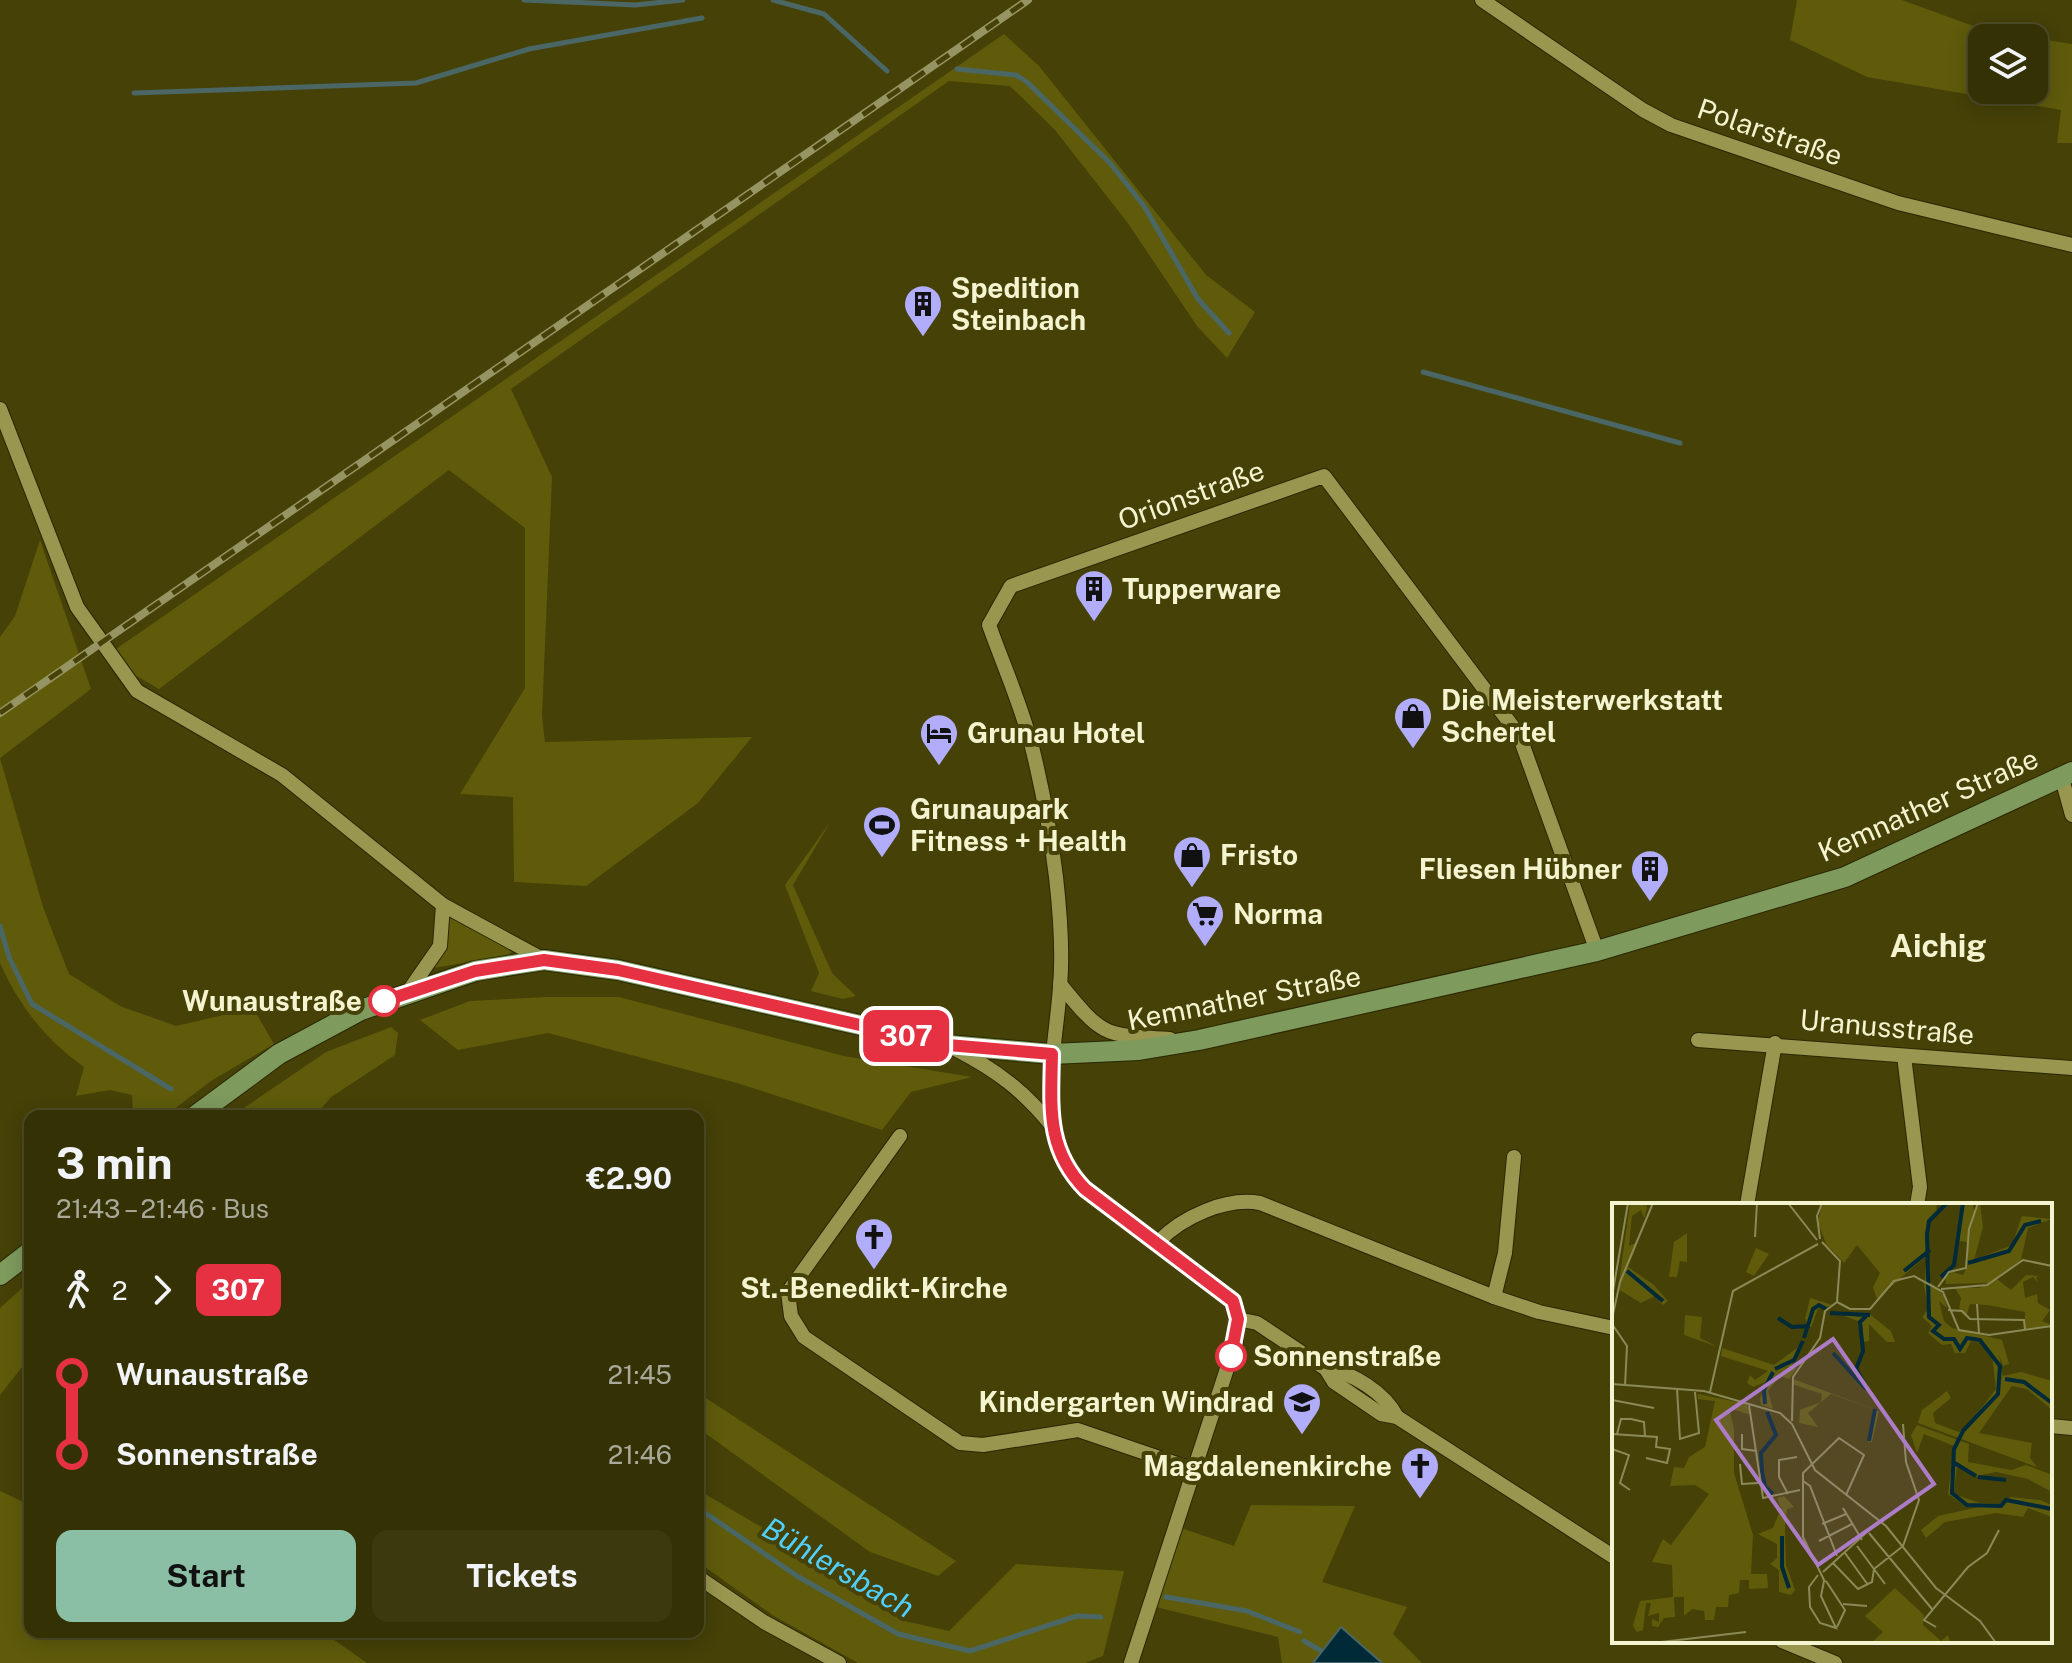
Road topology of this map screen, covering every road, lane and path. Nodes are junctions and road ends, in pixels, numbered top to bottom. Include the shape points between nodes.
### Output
1 (1482, 0) edge
2 (2072, 245) edge
3 (0, 409) edge
4 (2066, 774) edge
5 (2072, 815) edge
6 (443, 905) junction
7 (1597, 951) junction
8 (544, 960) junction
9 (1060, 984) junction
10 (408, 992) junction
11 (1199, 1040) junction
12 (1698, 1040) dead end
13 (1775, 1043) junction
14 (948, 1045) junction
15 (1052, 1054) junction
16 (1904, 1056) junction
17 (2072, 1068) edge
18 (203, 1110) edge
19 (1052, 1126) junction
20 (900, 1136) dead end
21 (1514, 1157) dead end
22 (1747, 1203) edge
23 (1917, 1203) edge
24 (1158, 1242) junction
25 (24, 1257) edge
26 (0, 1275) edge
27 (1494, 1297) junction
28 (1238, 1319) junction
29 (1612, 1328) edge
30 (2052, 1426) edge
31 (2072, 1428) edge
32 (1192, 1469) junction
33 (1612, 1556) edge
34 (704, 1581) edge
35 (1787, 1643) edge
36 (839, 1663) edge
37 (1131, 1663) edge
38 (1835, 1663) edge

1 - 2 street, Polarstraße via 1671,125 1898,203
3 - 6 street via 66,582 88,626 127,680 148,699 282,775
4 - 5 street
4 - 7 main road, Kemnather Straße via 1845,877
6 - 8 street
6 - 10 street via 440,946
7 - 9 street, Orionstraße via 1519,735 1324,476 1011,586 999,602 989,625 1033,751 1056,879
7 - 11 main road, Kemnather Straße
8 - 10 main road, Kemnather Straße via 475,971
8 - 14 main road, Kemnather Straße via 618,970
9 - 11 street via 1090,1020 1113,1035
9 - 15 street, Orionstraße
10 - 18 main road, Kemnather Straße via 313,1034
11 - 15 main road, Kemnather Straße via 1139,1050
12 - 13 street, Uranusstraße
13 - 16 street, Uranusstraße
13 - 22 street
14 - 15 main road, Kemnather Straße
14 - 19 street via 1001,1073
15 - 19 street, Orionstraße
16 - 17 street, Uranusstraße
16 - 23 street via 1920,1187
19 - 24 street via 1068,1171
20 - 32 street via 788,1292 791,1316 804,1337 960,1443 983,1445 1078,1430
21 - 27 street via 1505,1253
24 - 27 street via 1171,1230 1241,1199
24 - 28 street via 1233,1301
25 - 26 main road
27 - 29 street
28 - 32 street via 1236,1341
28 - 33 street via 1257,1323 1381,1414 1397,1417
30 - 31 street
32 - 37 street
34 - 36 street
35 - 38 street

